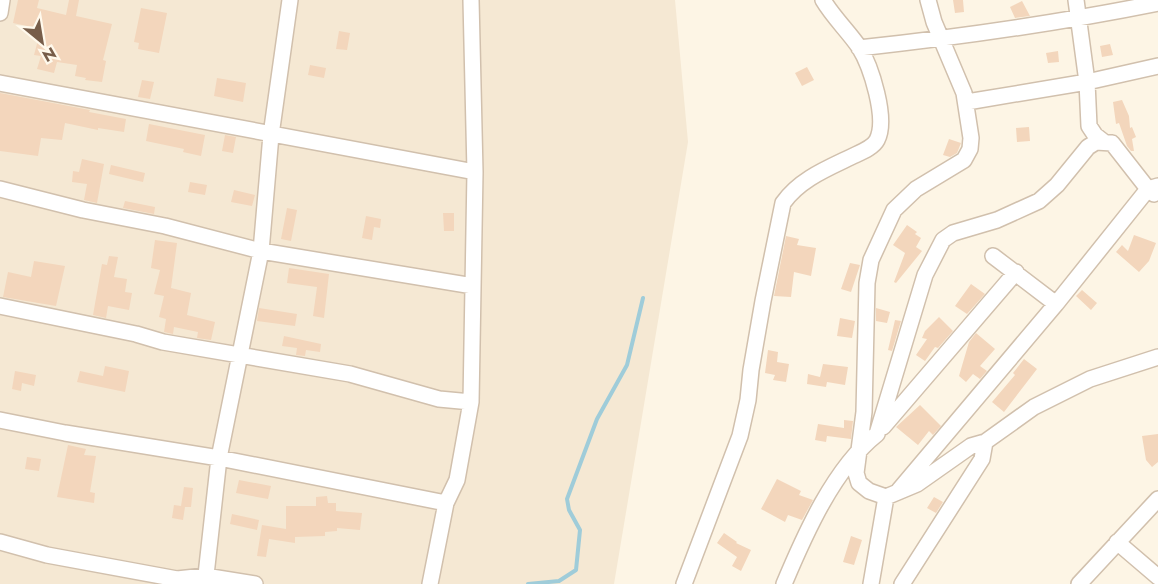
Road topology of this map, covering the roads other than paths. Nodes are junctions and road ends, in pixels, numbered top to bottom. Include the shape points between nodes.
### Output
1 (2, 0) edge
2 (290, 0) edge
3 (471, 0) edge
4 (823, 0) edge
5 (928, 0) edge
6 (1076, 0) edge
7 (1158, 3) edge
8 (0, 13) edge
9 (1079, 19) junction
10 (942, 39) junction
11 (859, 48) junction
12 (1158, 66) edge
13 (0, 82) edge
14 (1087, 82) junction
15 (967, 102) junction
16 (271, 135) junction
17 (1104, 142) junction
18 (475, 172) junction
19 (0, 189) edge
20 (1154, 191) edge
21 (261, 251) junction
22 (993, 256) dead end
23 (1016, 272) junction
24 (473, 285) junction
25 (1056, 304) junction
26 (0, 306) edge
27 (241, 356) junction
28 (1158, 357) edge
29 (471, 402) junction
30 (0, 420) edge
31 (877, 434) junction
32 (986, 442) junction
33 (860, 447) junction
34 (219, 458) junction
35 (891, 495) junction
36 (1158, 499) edge
37 (446, 502) junction
38 (0, 542) edge
39 (1117, 542) junction
40 (1158, 577) edge
41 (205, 580) edge
42 (255, 584) edge
43 (430, 584) edge
44 (684, 584) edge
45 (784, 584) edge
46 (871, 584) edge
47 (902, 584) edge
48 (1079, 584) edge

1 - 8 street
2 - 16 street
3 - 18 street
4 - 11 street
5 - 10 street
6 - 9 street
7 - 9 street
9 - 10 street
9 - 14 street
10 - 11 street
10 - 15 street
11 - 44 street via 877,98 880,129 876,141 863,151 802,183 783,203 740,436
12 - 14 street
13 - 16 street
14 - 15 street
14 - 17 street via 1089,126
15 - 33 street via 971,138 964,160 916,189 894,210 871,260
16 - 18 street
16 - 21 street
17 - 20 street via 1112,143
17 - 31 street via 1088,147 1039,201 996,220 953,232 943,240 925,275
18 - 24 street
19 - 21 street
20 - 25 street
21 - 24 street
21 - 27 street
22 - 23 street
23 - 25 street
23 - 31 street
24 - 29 street
25 - 35 street
26 - 27 street
27 - 29 street via 350,374 440,399
27 - 34 street
28 - 32 street via 1081,384 1034,407
29 - 37 street via 457,480
30 - 34 street
31 - 33 street
32 - 35 street via 971,446 926,478
32 - 47 street via 982,459
33 - 35 street via 856,472 859,483 869,491
33 - 45 street via 816,512
34 - 37 street
34 - 41 street
35 - 46 street
36 - 39 street
37 - 43 street
38 - 41 street via 47,555 177,579
39 - 40 street
39 - 48 street
41 - 42 street

